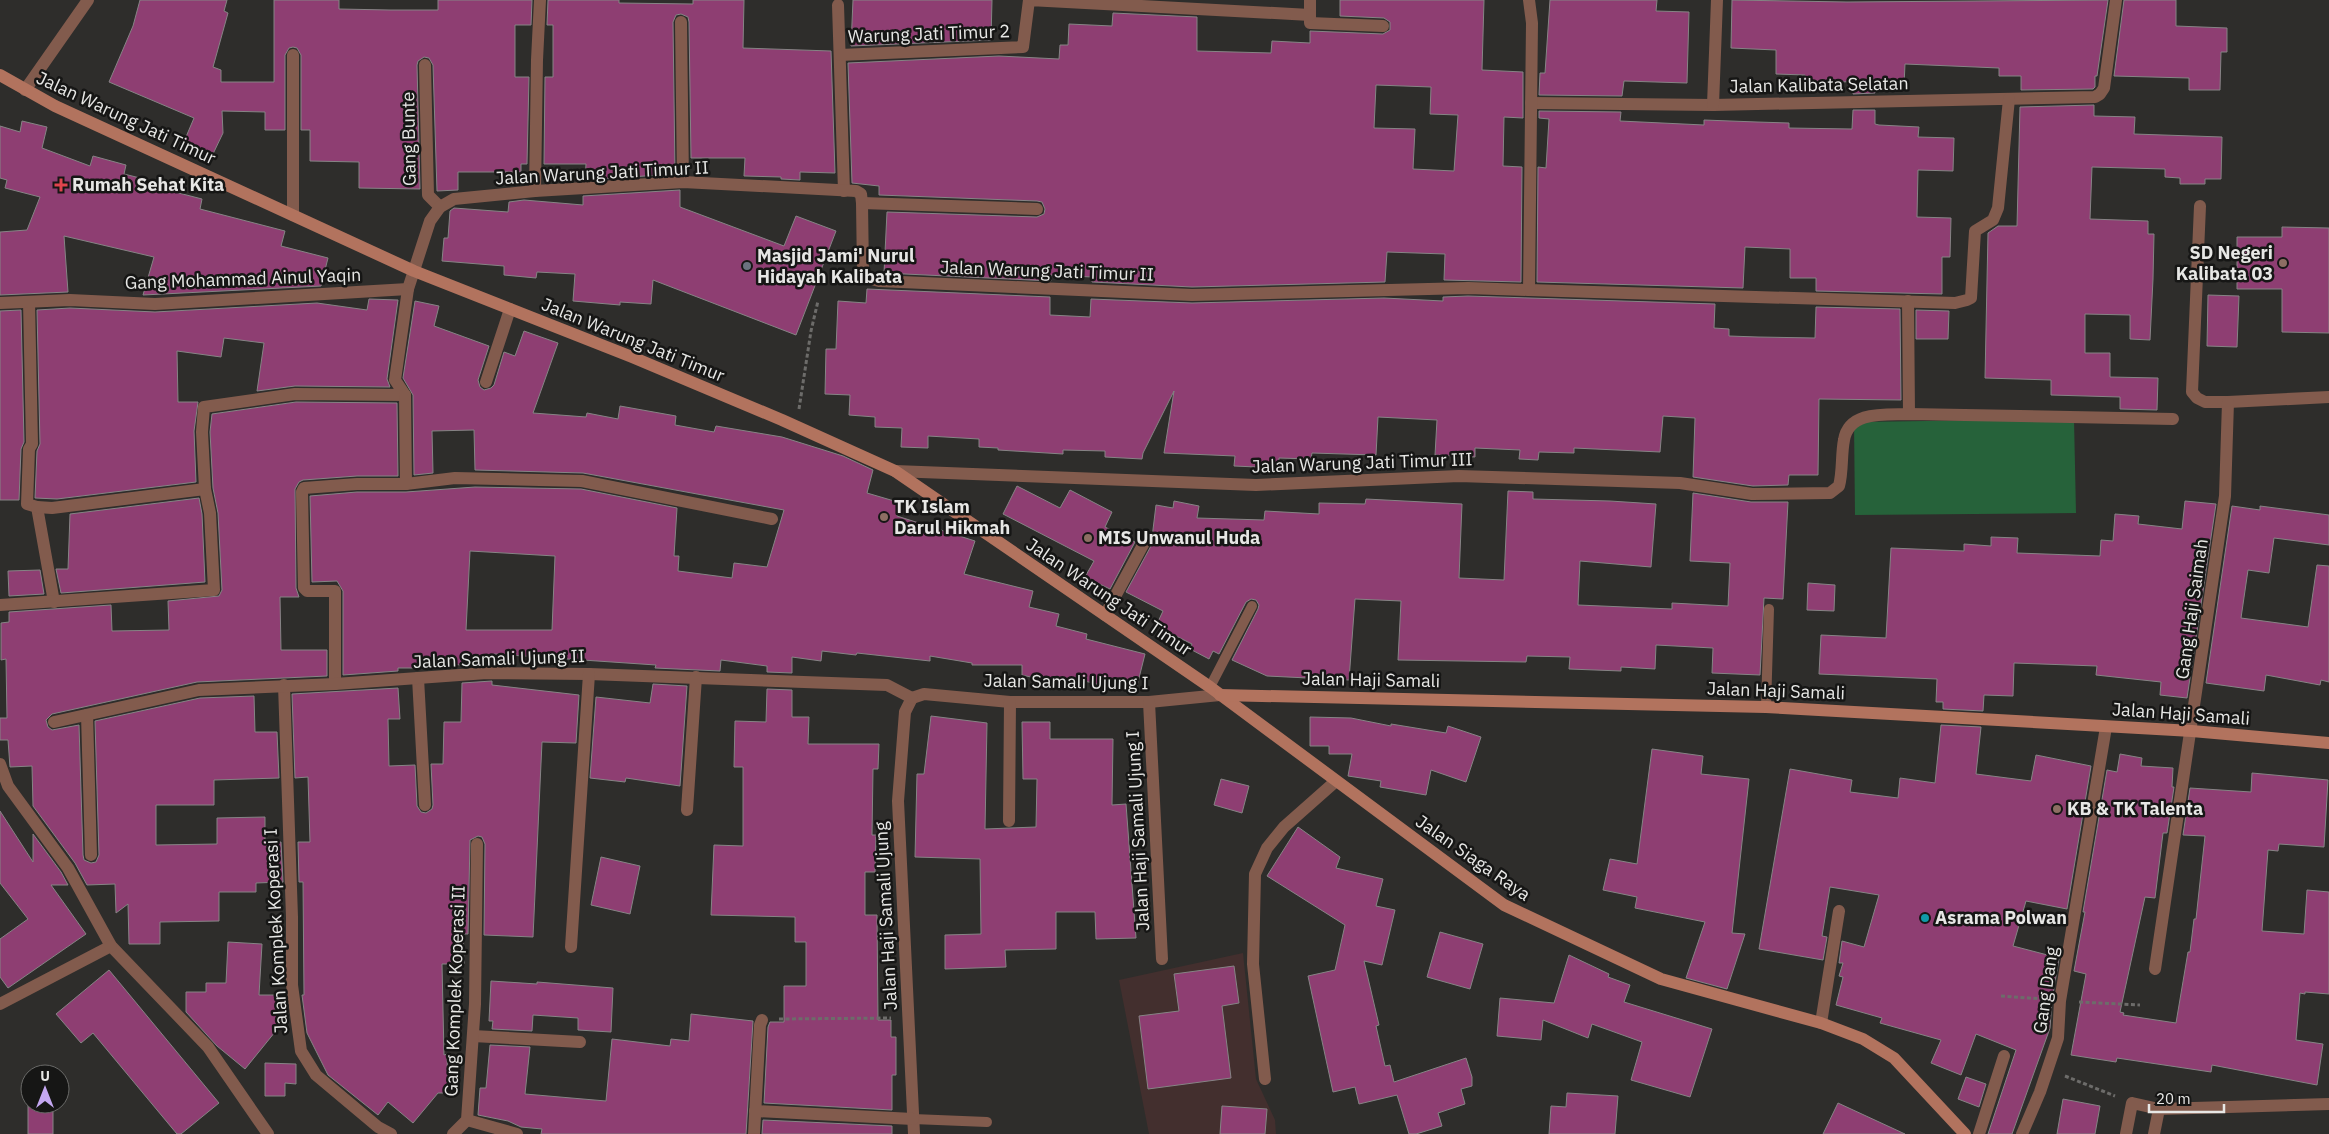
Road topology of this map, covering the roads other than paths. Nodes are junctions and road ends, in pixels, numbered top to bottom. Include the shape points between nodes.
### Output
1 (88, 0) edge
2 (540, 0) edge
3 (1310, 0) edge
4 (1529, 0) edge
5 (1716, 0) edge
6 (2116, 0) edge
7 (838, 5) dead end
8 (1310, 19) junction
9 (681, 22) dead end
10 (1383, 26) dead end
11 (293, 55) dead end
12 (840, 55) junction
13 (425, 65) dead end
14 (0, 75) edge
15 (25, 90) junction
16 (2009, 99) junction
17 (1531, 103) junction
18 (1713, 105) junction
19 (683, 182) junction
20 (844, 191) junction
21 (535, 192) junction
22 (862, 203) junction
23 (2200, 206) dead end
24 (440, 207) junction
25 (1038, 209) dead end
26 (293, 215) junction
27 (414, 271) junction
28 (408, 289) junction
29 (1529, 290) junction
30 (1908, 301) junction
31 (29, 302) junction
32 (0, 303) edge
33 (510, 309) junction
34 (486, 382) dead end
35 (405, 395) junction
36 (2329, 397) edge
37 (2228, 402) junction
38 (1909, 414) junction
39 (2173, 420) dead end
40 (895, 472) junction
41 (406, 484) junction
42 (205, 489) junction
43 (37, 507) junction
44 (772, 519) dead end
45 (1144, 543) dead end
46 (54, 602) junction
47 (0, 605) edge
48 (1252, 606) dead end
49 (1769, 609) dead end
50 (1105, 616) junction
51 (590, 674) junction
52 (418, 678) junction
53 (696, 678) junction
54 (284, 684) junction
55 (335, 684) junction
56 (1215, 691) junction
57 (912, 698) junction
58 (1010, 702) junction
59 (1149, 702) junction
60 (1766, 707) junction
61 (87, 715) junction
62 (54, 722) dead end
63 (2106, 727) junction
64 (2192, 731) junction
65 (2329, 743) edge
66 (0, 764) edge
67 (1336, 781) junction
68 (425, 805) dead end
69 (687, 810) dead end
70 (1009, 821) dead end
71 (478, 844) dead end
72 (92, 855) dead end
73 (1839, 911) dead end
74 (111, 946) junction
75 (571, 947) dead end
76 (1162, 959) dead end
77 (2156, 969) dead end
78 (0, 1004) edge
79 (762, 1020) road end
80 (1821, 1023) junction
81 (473, 1036) junction
82 (580, 1042) dead end
83 (2004, 1056) dead end
84 (1265, 1079) dead end
85 (2329, 1104) edge
86 (2159, 1109) junction
87 (755, 1112) junction
88 (913, 1118) junction
89 (467, 1120) junction
90 (987, 1122) dead end
91 (268, 1134) edge
92 (391, 1134) edge
93 (453, 1134) edge
94 (518, 1134) edge
95 (754, 1134) edge
96 (914, 1134) edge
97 (1964, 1134) edge
98 (1978, 1134) edge
99 (2022, 1134) edge
100 (2126, 1134) edge
101 (2154, 1134) edge

1 - 15 street
2 - 21 street
3 - 8 street
4 - 17 street via 1532,23
5 - 18 street
6 - 16 street, Jalan Kalibata Selatan via 2104,88 2100,94 2096,97
7 - 12 street
8 - 10 street, Warung Jati Timur 2
8 - 12 street, Warung Jati Timur 2 via 1029,0 1022,47
9 - 19 street
11 - 26 street
12 - 20 street
13 - 24 street, Gang Bunte via 428,195
14 - 15 main road, Jalan Warung Jati Timur
15 - 26 main road, Jalan Warung Jati Timur
16 - 18 street, Jalan Kalibata Selatan
16 - 30 street via 1998,208 1993,220 1975,230 1971,298 1955,302
17 - 18 street, Jalan Kalibata Selatan
17 - 29 street
19 - 20 street, Jalan Warung Jati Timur II
19 - 21 street, Jalan Warung Jati Timur II
20 - 22 street, Jalan Warung Jati Timur II via 856,191
21 - 24 street, Jalan Warung Jati Timur II via 454,199
22 - 25 street
22 - 29 street, Jalan Warung Jati Timur II via 863,272 868,278 879,281 1192,295 1468,288
23 - 37 street via 2192,392 2205,402
24 - 27 street via 430,221
26 - 27 main road, Jalan Warung Jati Timur
27 - 28 street
27 - 33 main road, Jalan Warung Jati Timur
28 - 31 street, Gang Mohammad Ainul Yaqin via 155,304 70,300
28 - 35 street via 395,380
29 - 30 street
30 - 38 street
31 - 32 street, Gang Mohammad Ainul Yaqin
31 - 43 street via 32,444 27,504
33 - 34 street
33 - 40 main road, Jalan Warung Jati Timur via 796,426
35 - 41 street
35 - 42 street via 295,394 208,405 204,407 202,432
36 - 37 street
37 - 64 street, Gang Haji Saimah via 2225,496
38 - 39 street
38 - 40 street, Jalan Warung Jati Timur III via 1866,416 1851,424 1844,439 1839,486 1830,493 1752,494 1680,483 1459,476 1256,485
40 - 50 main road, Jalan Warung Jati Timur
41 - 44 street via 455,478 582,482
41 - 55 street via 304,488 302,492 304,588 307,591 336,591
42 - 43 street via 52,508
42 - 46 street via 210,513 214,590
43 - 46 street
45 - 50 street
46 - 47 street
48 - 56 lane
49 - 60 lane
50 - 56 main road, Jalan Warung Jati Timur
51 - 52 street, Jalan Samali Ujung II via 488,673
51 - 53 street, Jalan Samali Ujung II
51 - 75 street
52 - 55 street, Jalan Samali Ujung II
52 - 68 street
53 - 57 street, Jalan Samali Ujung II via 887,684
53 - 69 street
54 - 55 street, Jalan Samali Ujung II
54 - 61 street, Jalan Samali Ujung II via 199,690
54 - 92 street, Jalan Komplek Koperasi I via 292,985 300,1051 316,1075 378,1127
56 - 59 street, Jalan Samali Ujung I
56 - 60 main road, Jalan Haji Samali
56 - 67 main road, Jalan Siaga Raya
57 - 58 street, Jalan Samali Ujung I via 924,694
57 - 88 street, Jalan Haji Samali Ujung via 905,712 898,801
58 - 59 street, Jalan Samali Ujung I
58 - 70 street
59 - 76 street, Jalan Haji Samali Ujung I
60 - 63 main road, Jalan Haji Samali
61 - 62 street, Jalan Samali Ujung II
61 - 72 street
63 - 64 main road, Jalan Haji Samali
63 - 99 street, Gang Dang via 2060,1001 2058,1038
64 - 65 main road, Jalan Haji Samali
64 - 77 street, Gang Haji Saimah
66 - 74 street via 8,786 68,868
67 - 80 main road, Jalan Siaga Raya via 1519,913 1661,979
67 - 84 street via 1284,827 1267,848 1255,874 1253,964
71 - 81 street, Gang Komplek Koperasi II
73 - 80 street
74 - 78 street
74 - 91 street via 208,1047
79 - 87 street
80 - 97 main road, Jalan Siaga Raya via 1863,1039 1894,1058
81 - 82 street
81 - 89 street, Gang Komplek Koperasi II
83 - 98 street
85 - 86 street
86 - 100 street via 2132,1103
86 - 101 street
87 - 88 street
87 - 95 street
88 - 90 lane
88 - 96 street, Jalan Haji Samali Ujung
89 - 93 street, Gang Komplek Koperasi II
89 - 94 street

